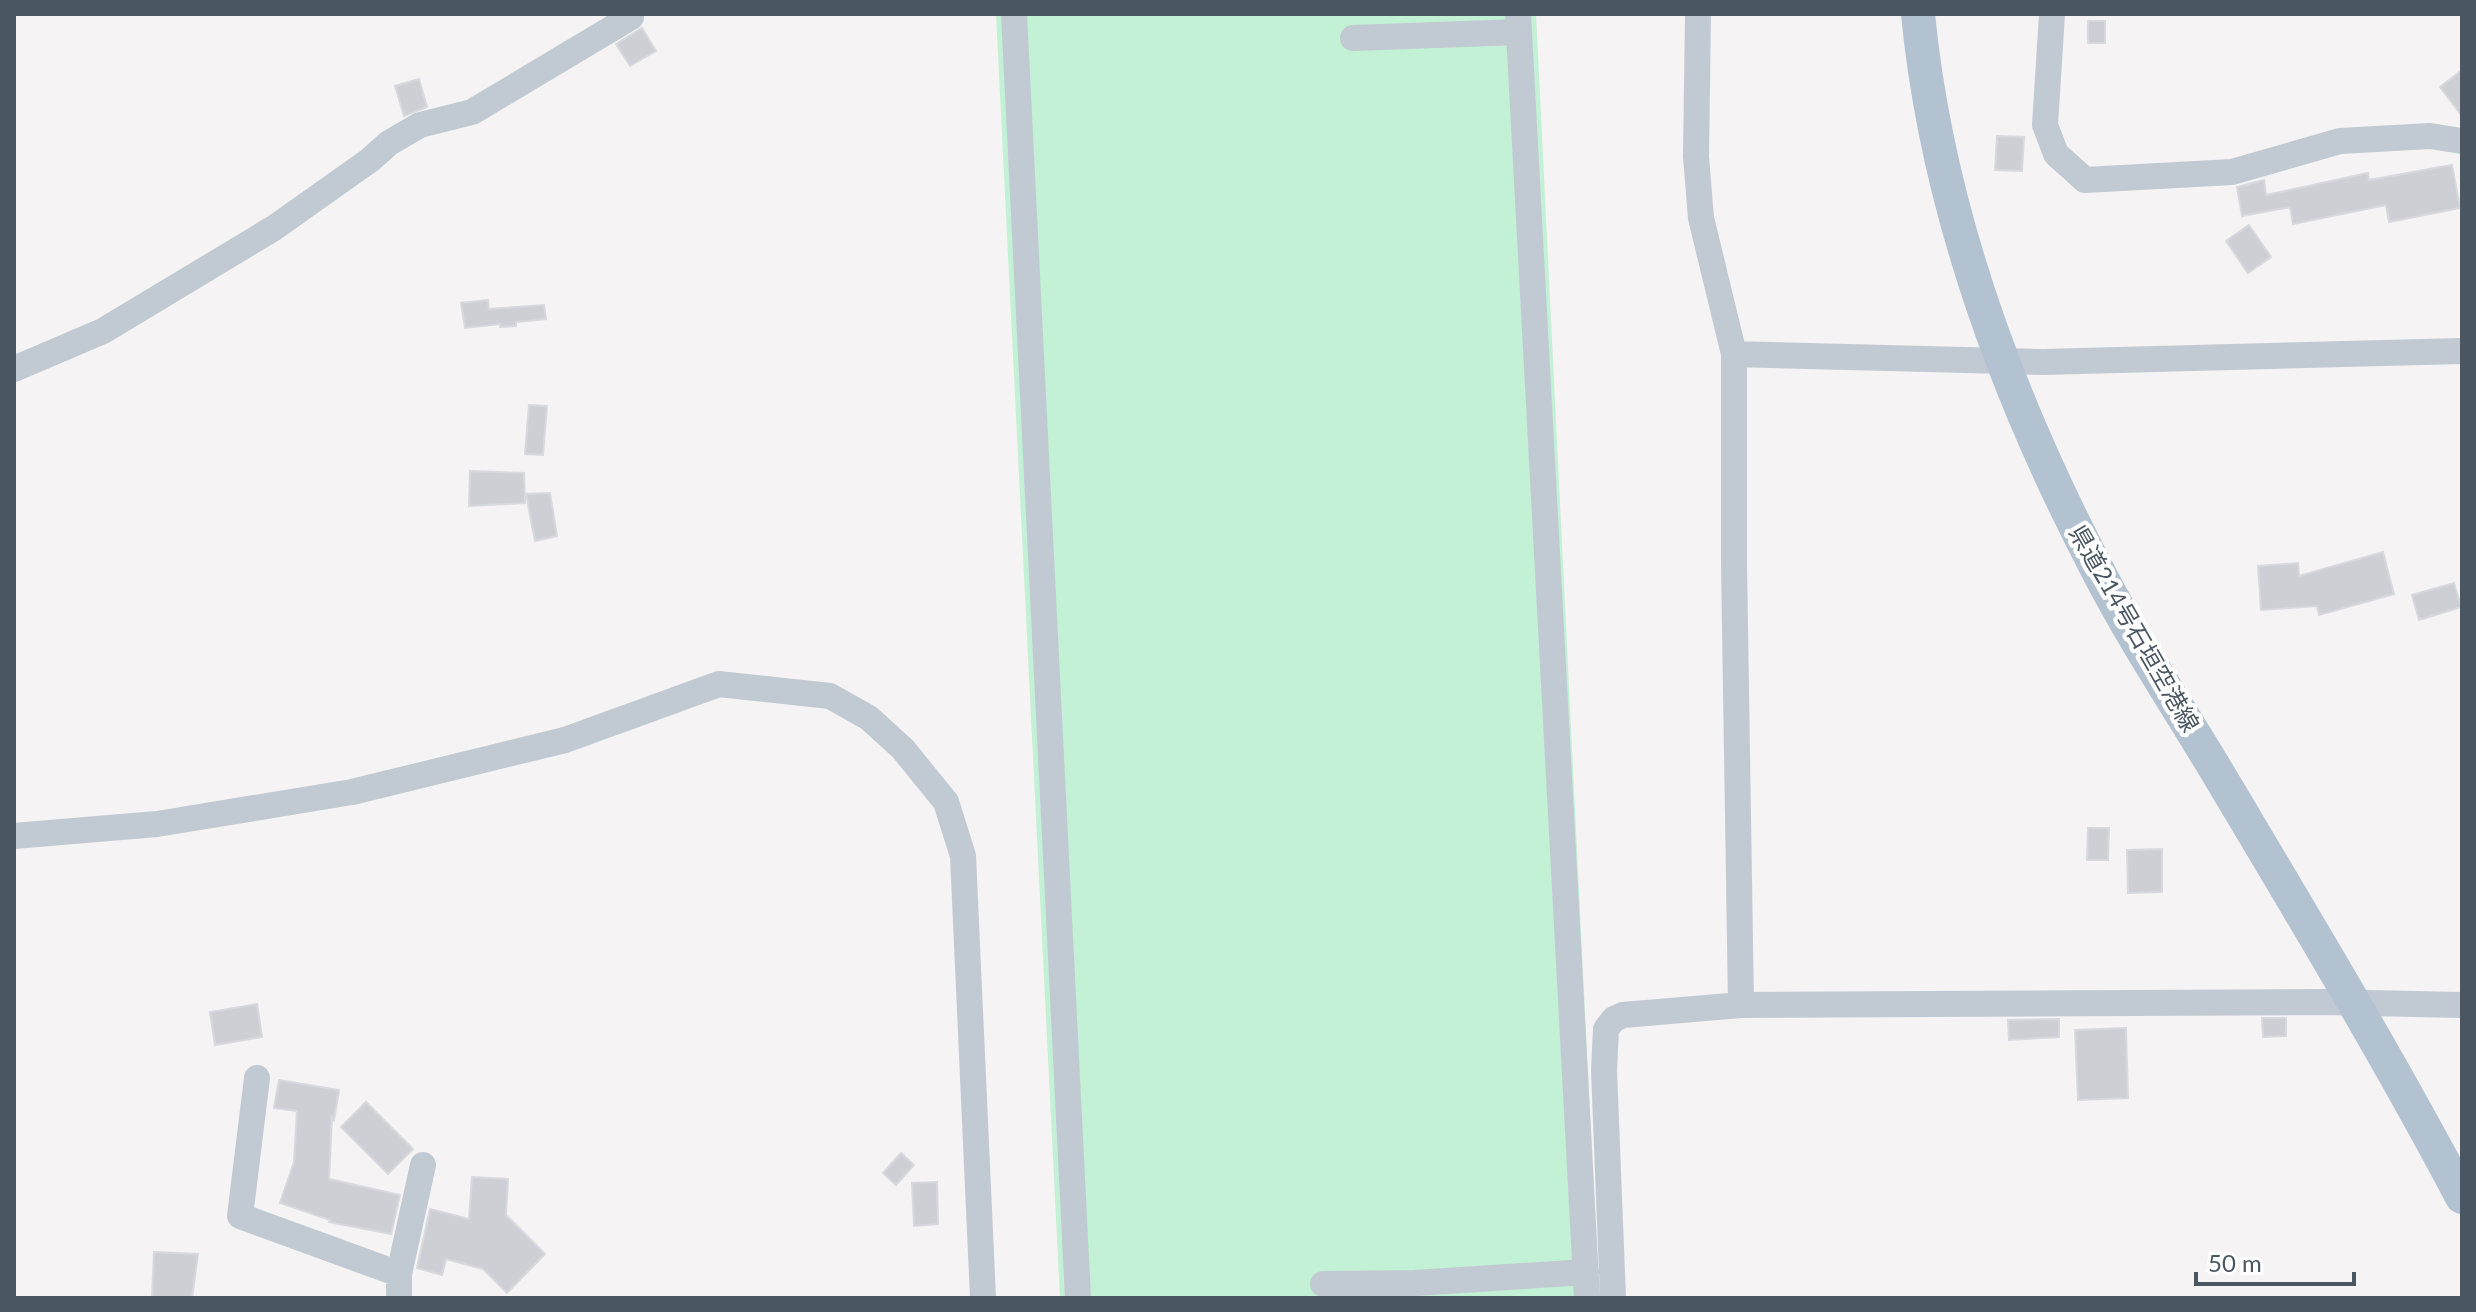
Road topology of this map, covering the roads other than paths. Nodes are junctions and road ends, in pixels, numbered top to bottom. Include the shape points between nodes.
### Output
1 (1014, 14) edge
2 (1698, 14) edge
3 (1918, 14) edge
4 (2052, 14) edge
5 (631, 17) dead end
6 (1519, 23) edge
7 (1353, 38) dead end
8 (2462, 141) edge
9 (2462, 351) edge
10 (1734, 354) junction
11 (2002, 361) junction
12 (14, 369) edge
13 (14, 836) edge
14 (2354, 1004) junction
15 (1741, 1005) junction
16 (2462, 1005) edge
17 (257, 1078) dead end
18 (423, 1165) dead end
19 (2462, 1197) edge
20 (1323, 1284) dead end
21 (1586, 1285) edge
22 (399, 1286) edge
23 (983, 1298) edge
24 (1078, 1298) edge
25 (1613, 1298) edge

1 - 24 street
2 - 10 street via 1696,157 1701,218
3 - 11 main road, 県道214号石垣空港線 via 1942,166
4 - 8 street via 2045,125 2056,154 2085,180 2232,172 2340,141 2430,136
5 - 12 street via 472,112 420,125 389,143 274,228 103,331
6 - 7 street
6 - 21 street
9 - 11 street
10 - 11 street
10 - 15 street
11 - 14 main road, 県道214号石垣空港線 via 2098,571
13 - 23 street via 157,824 352,792 565,740 719,684 830,696 869,718 903,749 946,802 963,856
14 - 15 street
14 - 16 street
14 - 19 main road, 県道214号石垣空港線
15 - 25 street via 1623,1015 1606,1029
17 - 22 street via 240,1216
18 - 22 street
20 - 21 street

